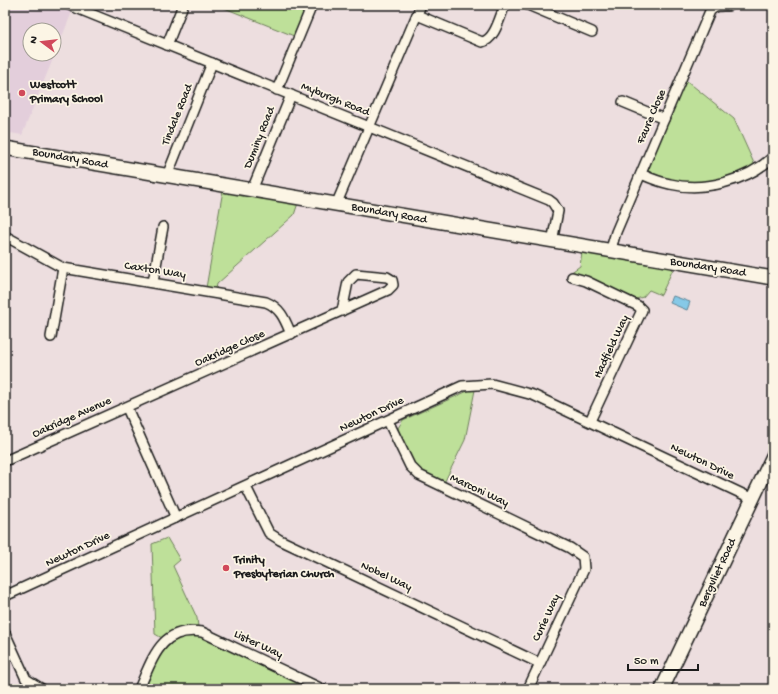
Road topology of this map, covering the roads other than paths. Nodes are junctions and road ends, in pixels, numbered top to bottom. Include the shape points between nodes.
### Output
1 (183, 5) edge
2 (312, 5) edge
3 (421, 5) edge
4 (505, 5) edge
5 (528, 5) edge
6 (74, 6) edge
7 (728, 6) dead end
8 (417, 15) junction
9 (592, 32) dead end
10 (167, 45) junction
11 (212, 63) junction
12 (277, 90) junction
13 (291, 95) junction
14 (623, 102) dead end
15 (664, 119) junction
16 (368, 127) junction
17 (5, 148) edge
18 (773, 157) edge
19 (640, 174) junction
20 (167, 176) junction
21 (252, 190) junction
22 (336, 205) junction
23 (163, 227) dead end
24 (5, 236) edge
25 (552, 242) junction
26 (610, 252) junction
27 (63, 268) junction
28 (572, 277) dead end
29 (773, 278) edge
30 (153, 282) junction
31 (342, 311) junction
32 (291, 334) junction
33 (51, 337) dead end
34 (127, 408) junction
35 (388, 421) junction
36 (590, 421) junction
37 (773, 456) edge
38 (5, 461) edge
39 (246, 487) junction
40 (753, 499) junction
41 (176, 518) junction
42 (583, 557) joint
43 (5, 596) edge
44 (5, 633) edge
45 (540, 663) junction
46 (310, 686) edge
47 (141, 688) edge
48 (42, 689) edge
49 (322, 689) edge
50 (528, 689) edge
51 (662, 689) edge

1 - 10 street
2 - 12 street
3 - 8 street
4 - 8 street via 493,34 486,42
5 - 9 street
6 - 10 street, Myburgh Road
7 - 15 street, Faure Close via 714,7 710,11
8 - 16 street
10 - 11 street, Myburgh Road
11 - 12 street, Myburgh Road
11 - 20 street, Tindale Road
12 - 13 street, Myburgh Road
13 - 16 street, Myburgh Road
13 - 21 street, Duminy Road
14 - 15 street
15 - 19 street, Faure Close
16 - 22 street
16 - 25 street, Myburgh Road via 553,203 558,216
17 - 20 street, Boundary Road
18 - 19 street via 757,170 744,176 706,185 671,185
19 - 26 street, Faure Close
20 - 21 street, Boundary Road
21 - 22 street, Boundary Road
22 - 25 street, Boundary Road
23 - 30 street
24 - 27 street, Caxton Way
25 - 26 street, Boundary Road
26 - 29 street, Boundary Road
27 - 30 street, Caxton Way
27 - 33 street
28 - 36 street, Hadfield Way via 608,291 642,310
30 - 32 street, Caxton Way via 274,305
31 - 31 street, Oakridge Close via 388,290 393,285 392,280 387,277 356,274 348,282
31 - 32 street, Oakridge Close
32 - 34 street, Oakridge Close
34 - 38 street, Oakridge Avenue
34 - 41 street, Oakridge Avenue
35 - 36 street, Newton Drive via 462,386 479,383 533,395
35 - 39 street, Newton Drive
35 - 42 street, Marconi Way via 410,466 419,475 570,548
36 - 40 street, Newton Drive
37 - 40 street, Bergvliet Road
39 - 41 street, Newton Drive
39 - 45 street, Nobel Way via 269,533 280,540
40 - 51 street, Bergvliet Road
41 - 43 street, Newton Drive
42 - 45 street, Curie Way via 584,569
44 - 48 street via 26,679
45 - 50 street, Curie Way
46 - 47 street, Lister Way via 202,632 191,630 172,636 159,646
46 - 49 street, Lister Way

